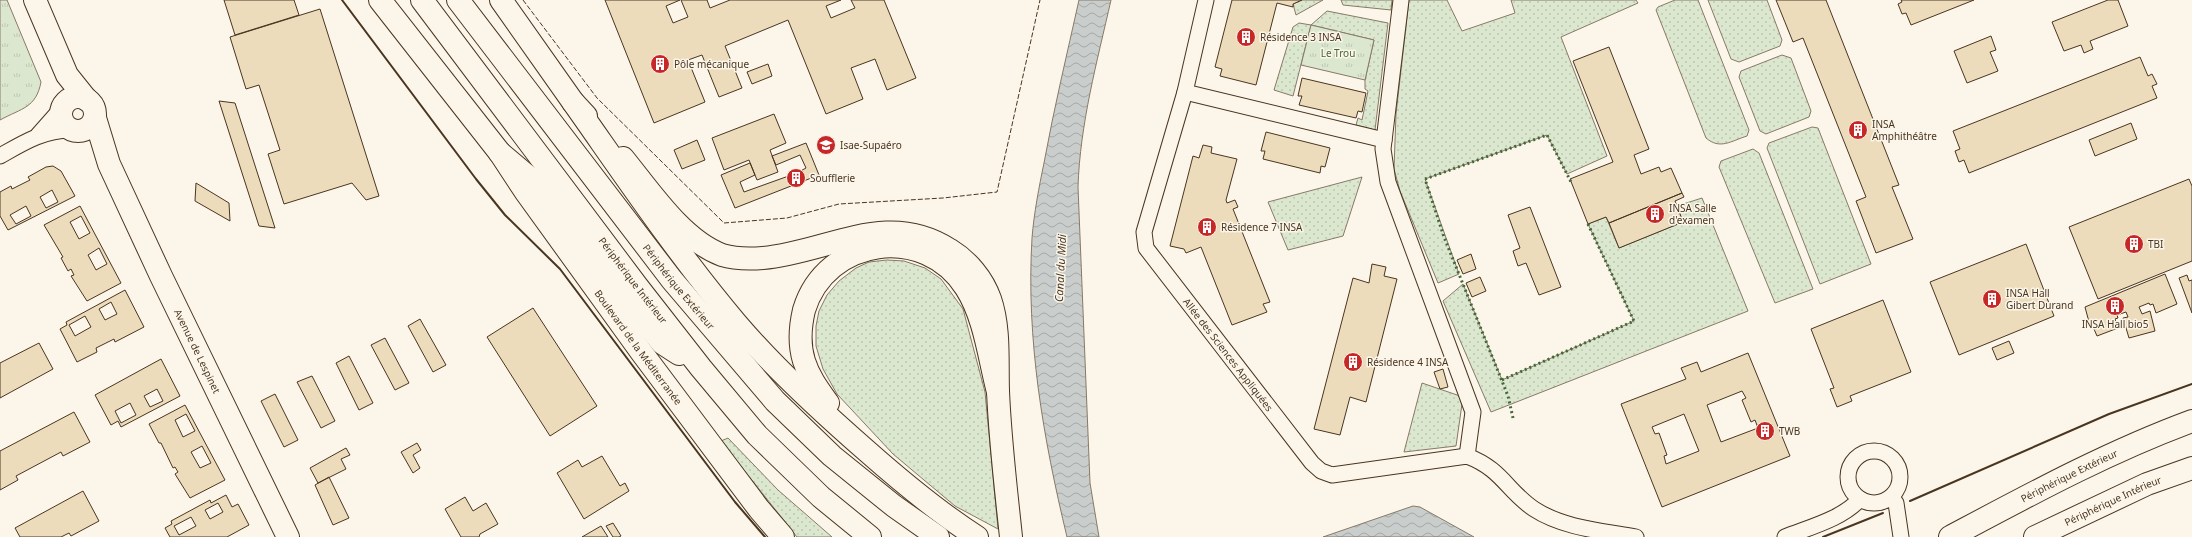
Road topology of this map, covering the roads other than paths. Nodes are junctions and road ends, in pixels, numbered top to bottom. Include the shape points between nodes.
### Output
1 (35, 0) edge
2 (380, 0) edge
3 (422, 0) edge
4 (458, 0) edge
5 (501, 0) edge
6 (1206, 0) edge
7 (1401, 0) edge
8 (67, 75) junction
9 (1185, 92) junction
10 (573, 102) junction
11 (63, 106) junction
12 (91, 109) junction
13 (74, 131) junction
14 (36, 137) junction
15 (1384, 140) junction
16 (500, 153) junction
17 (0, 156) edge
18 (109, 164) junction
19 (701, 368) junction
20 (998, 392) junction
21 (2192, 421) edge
22 (851, 437) junction
23 (1467, 456) junction
24 (2192, 468) edge
25 (1891, 497) junction
26 (1860, 499) junction
27 (1010, 529) edge
28 (1900, 531) edge
29 (288, 537) edge
30 (783, 537) edge
31 (870, 537) edge
32 (938, 537) edge
33 (977, 537) edge
34 (1636, 537) edge
35 (1785, 537) edge
36 (1950, 537) edge
37 (2035, 537) edge

1 - 8 main road, Avenue de Lespinet
2 - 16 main road
3 - 19 main road, Périphérique Intérieur via 636,286
4 - 32 main road, Périphérique Extérieur via 672,280 776,401 832,456 894,506
5 - 10 main road
6 - 9 street, Allée des Sciences Appliquées
7 - 15 street
8 - 11 main road, Avenue de Lespinet
8 - 12 main road, Avenue de Lespinet
9 - 15 street
9 - 23 street, Allée des Sciences Appliquées via 1144,232 1146,248 1312,463 1321,471 1332,475
10 - 20 main road via 692,237 723,255 751,259 781,257 858,235 906,232 936,240 959,255 976,273 990,300 997,341
10 - 22 main road via 668,237 737,324 816,406
11 - 12 main road via 76,97
11 - 13 main road via 63,123
11 - 14 street
12 - 13 main road via 90,127
12 - 18 main road, Avenue de Lespinet
13 - 14 street via 58,130
13 - 18 main road, Avenue de Lespinet
14 - 17 street
15 - 23 street via 1388,182 1473,412
16 - 19 main road via 532,180 662,343
16 - 30 main road, Boulevard de la Méditerranée via 642,353 759,509
18 - 29 main road, Avenue de Lespinet
19 - 31 main road, Périphérique Intérieur via 757,434 821,497
20 - 22 main road via 977,310 965,287 949,269 929,254 906,247 880,246 855,253 834,264 820,279 808,299 802,320 800,342 811,378
20 - 27 main road
21 - 36 main road, Périphérique Extérieur via 2148,437 2095,462
22 - 33 main road via 900,480
23 - 34 street via 1492,468 1532,508 1553,520
24 - 37 main road, Périphérique Intérieur via 2147,484
25 - 26 street via 1879,503
25 - 26 street via 1900,480 1896,464 1883,453 1869,452 1852,463 1848,475 1852,491
25 - 28 street via 1896,503
26 - 35 street via 1853,507 1830,519

